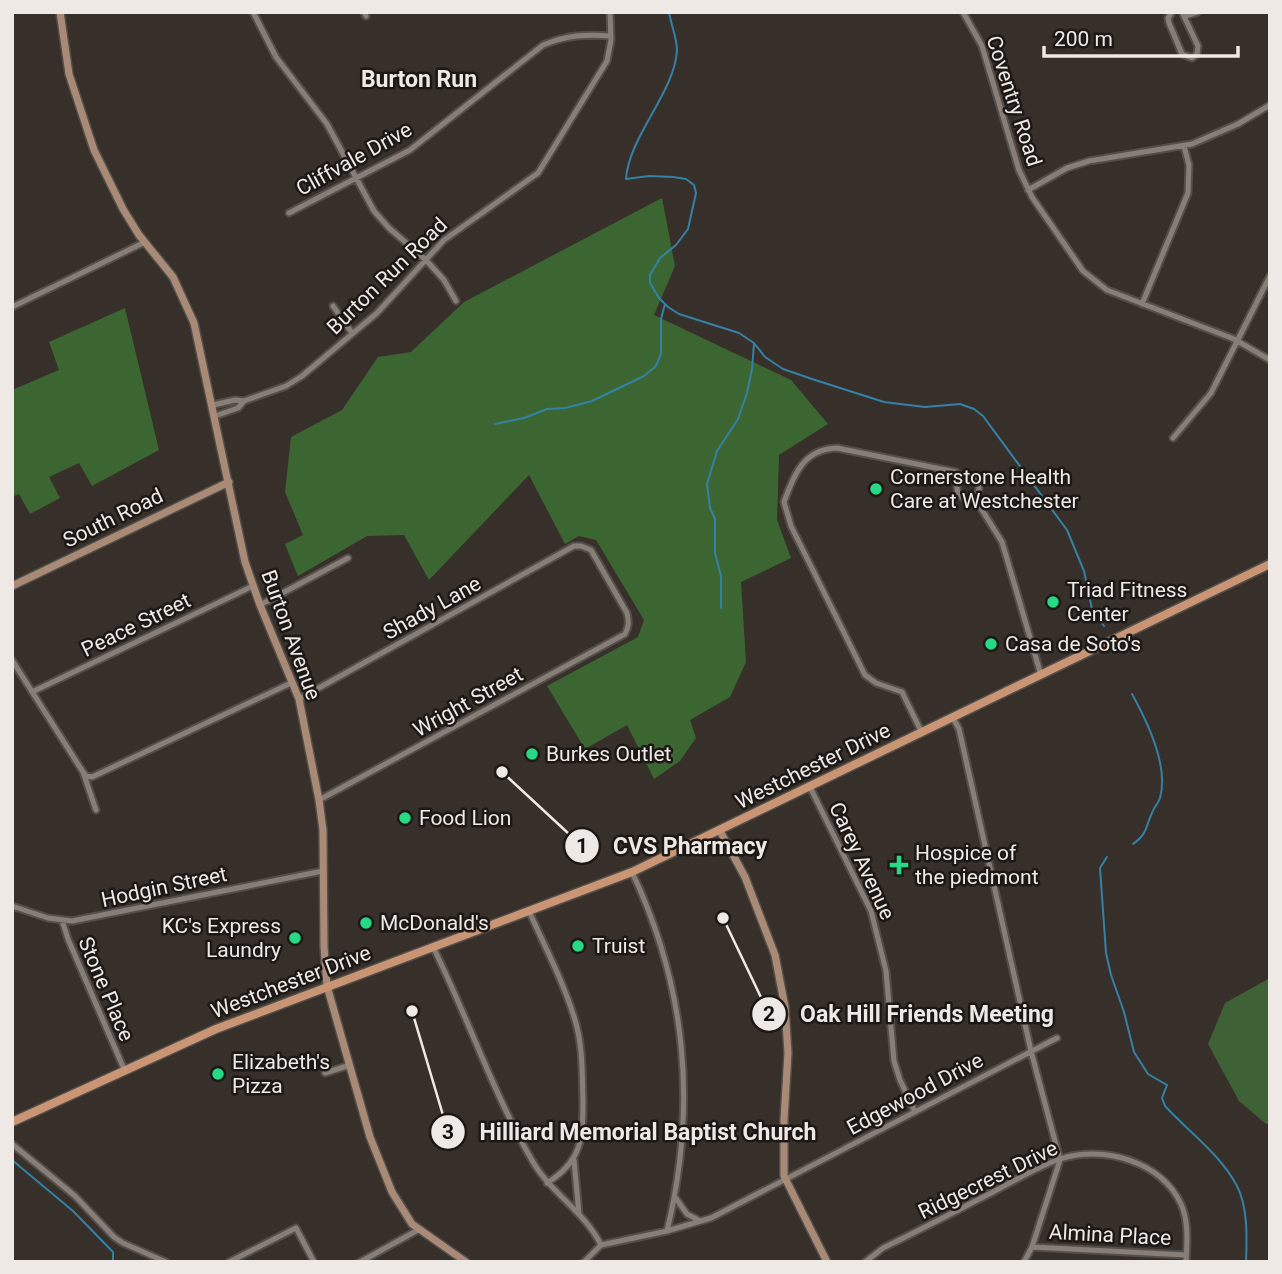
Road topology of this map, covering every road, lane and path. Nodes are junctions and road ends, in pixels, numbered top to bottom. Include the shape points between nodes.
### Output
1 (60, 12) edge
2 (253, 12) edge
3 (610, 12) edge
4 (963, 12) edge
5 (1172, 12) edge
6 (1198, 12) edge
7 (1184, 14) edge
8 (611, 36) junction
9 (1270, 106) edge
10 (1184, 146) junction
11 (355, 178) junction
12 (1028, 190) junction
13 (289, 213) dead end
14 (145, 242) junction
15 (426, 260) junction
16 (1270, 276) edge
17 (456, 301) dead end
18 (1142, 304) junction
19 (333, 306) dead end
20 (12, 307) edge
21 (352, 333) junction
22 (1238, 342) junction
23 (1270, 360) edge
24 (244, 401) junction
25 (213, 405) junction
26 (215, 416) junction
27 (1173, 438) dead end
28 (964, 478) junction
29 (229, 482) junction
30 (974, 497) junction
31 (581, 546) joint
32 (348, 558) dead end
33 (1270, 564) edge
34 (12, 586) edge
35 (253, 586) junction
36 (260, 605) junction
37 (12, 660) edge
38 (1041, 675) junction
39 (291, 683) junction
40 (32, 692) junction
41 (299, 699) junction
42 (953, 718) junction
43 (922, 733) junction
44 (83, 772) junction
45 (810, 787) junction
46 (319, 800) junction
47 (96, 810) dead end
48 (720, 831) junction
49 (323, 871) junction
50 (632, 873) junction
51 (12, 906) edge
52 (529, 911) junction
53 (62, 920) junction
54 (433, 947) junction
55 (327, 986) junction
56 (1057, 1038) dead end
57 (1031, 1051) junction
58 (350, 1065) junction
59 (124, 1069) junction
60 (325, 1073) dead end
61 (915, 1111) junction
62 (12, 1122) edge
63 (12, 1144) edge
64 (574, 1160) junction
65 (1060, 1160) junction
66 (785, 1179) junction
67 (547, 1183) junction
68 (674, 1196) junction
69 (579, 1214) junction
70 (700, 1221) junction
71 (418, 1230) junction
72 (667, 1231) junction
73 (601, 1245) junction
74 (1031, 1247) junction
75 (1186, 1258) edge
76 (166, 1262) edge
77 (229, 1262) edge
78 (314, 1262) edge
79 (360, 1262) edge
80 (466, 1262) edge
81 (584, 1262) edge
82 (827, 1262) edge
83 (865, 1262) edge
84 (1024, 1262) edge

1 - 14 street, Burton Avenue via 69,74 87,132 122,209
2 - 11 street via 276,57 327,124
3 - 8 street, Burton Run Road
4 - 12 street, Coventry Road via 982,46 1010,147
5 - 7 street via 1169,23 1182,54 1192,58 1198,51
6 - 7 street
8 - 11 street, Cliffvale Drive via 584,34 543,45 410,150
8 - 15 street, Burton Run Road via 607,61 538,173 444,240
9 - 10 street
10 - 12 street via 1089,161
10 - 18 street via 1188,193
11 - 13 street, Cliffvale Drive
11 - 15 street via 374,211
12 - 18 street, Coventry Road via 1083,271 1107,290
14 - 20 street
14 - 25 street, Burton Avenue via 168,269 188,305
15 - 17 street
15 - 21 street, Burton Run Road
16 - 22 street
18 - 22 street, Coventry Road
19 - 21 street
21 - 24 street, Burton Run Road via 302,376
22 - 23 street, Coventry Road
22 - 27 street via 1211,393
24 - 25 street, Burton Run Road
24 - 26 street, Burton Run Road
25 - 26 street, Burton Avenue
26 - 29 street, Burton Avenue
28 - 30 street via 977,481
28 - 30 street via 957,486 958,493 967,499
28 - 43 street via 938,468 825,448 806,460 784,502 865,675 902,692
29 - 34 street, South Road
29 - 35 street, Burton Avenue
30 - 38 street via 1002,542
31 - 41 street, Shady Lane
31 - 46 street, Wright Street via 591,550 627,613 625,634
32 - 36 street
33 - 38 main road, Westchester Drive
35 - 36 street, Burton Avenue
35 - 40 street, Peace Street
36 - 39 street, Burton Avenue
37 - 40 street
38 - 42 main road, Westchester Drive
39 - 41 street, Burton Avenue
39 - 44 street via 92,777
40 - 44 street
41 - 46 street, Burton Avenue
42 - 43 main road, Westchester Drive
42 - 57 street
43 - 45 main road, Westchester Drive
44 - 47 street
45 - 48 main road, Westchester Drive
45 - 61 street, Carey Avenue via 871,911 886,971 894,1061
46 - 49 street, Burton Avenue
48 - 50 main road, Westchester Drive
48 - 66 street via 767,932 785,1007
49 - 53 street, Hodgin Street
49 - 55 street, Burton Avenue
50 - 52 main road, Westchester Drive
50 - 68 street via 662,948 681,1035 684,1130
51 - 53 street, Hodgin Street
52 - 54 main road, Westchester Drive
52 - 64 street via 564,990 580,1043 582,1131
53 - 59 street, Stone Place
54 - 55 main road, Westchester Drive
54 - 67 street via 510,1118
55 - 58 street, Burton Avenue
55 - 59 main road, Westchester Drive
56 - 57 street, Edgewood Drive
57 - 61 street, Edgewood Drive
57 - 65 street
58 - 60 street
58 - 71 street, Burton Avenue via 370,1137 392,1192
59 - 62 main road, Westchester Drive
61 - 66 street, Edgewood Drive
63 - 76 street via 75,1196 114,1237
64 - 67 street
64 - 69 street
65 - 74 street
65 - 75 street, Ridgecrest Drive via 1110,1156 1158,1174 1182,1205
65 - 83 street, Ridgecrest Drive via 883,1248
66 - 70 street, Edgewood Drive
66 - 82 street
67 - 69 street
68 - 70 street via 687,1214
68 - 72 street
69 - 73 street
70 - 72 street, Edgewood Drive
71 - 79 street
71 - 80 street, Burton Avenue
72 - 73 street, Edgewood Drive
73 - 81 street
74 - 75 street, Almina Place
74 - 84 street
77 - 78 street via 296,1228

